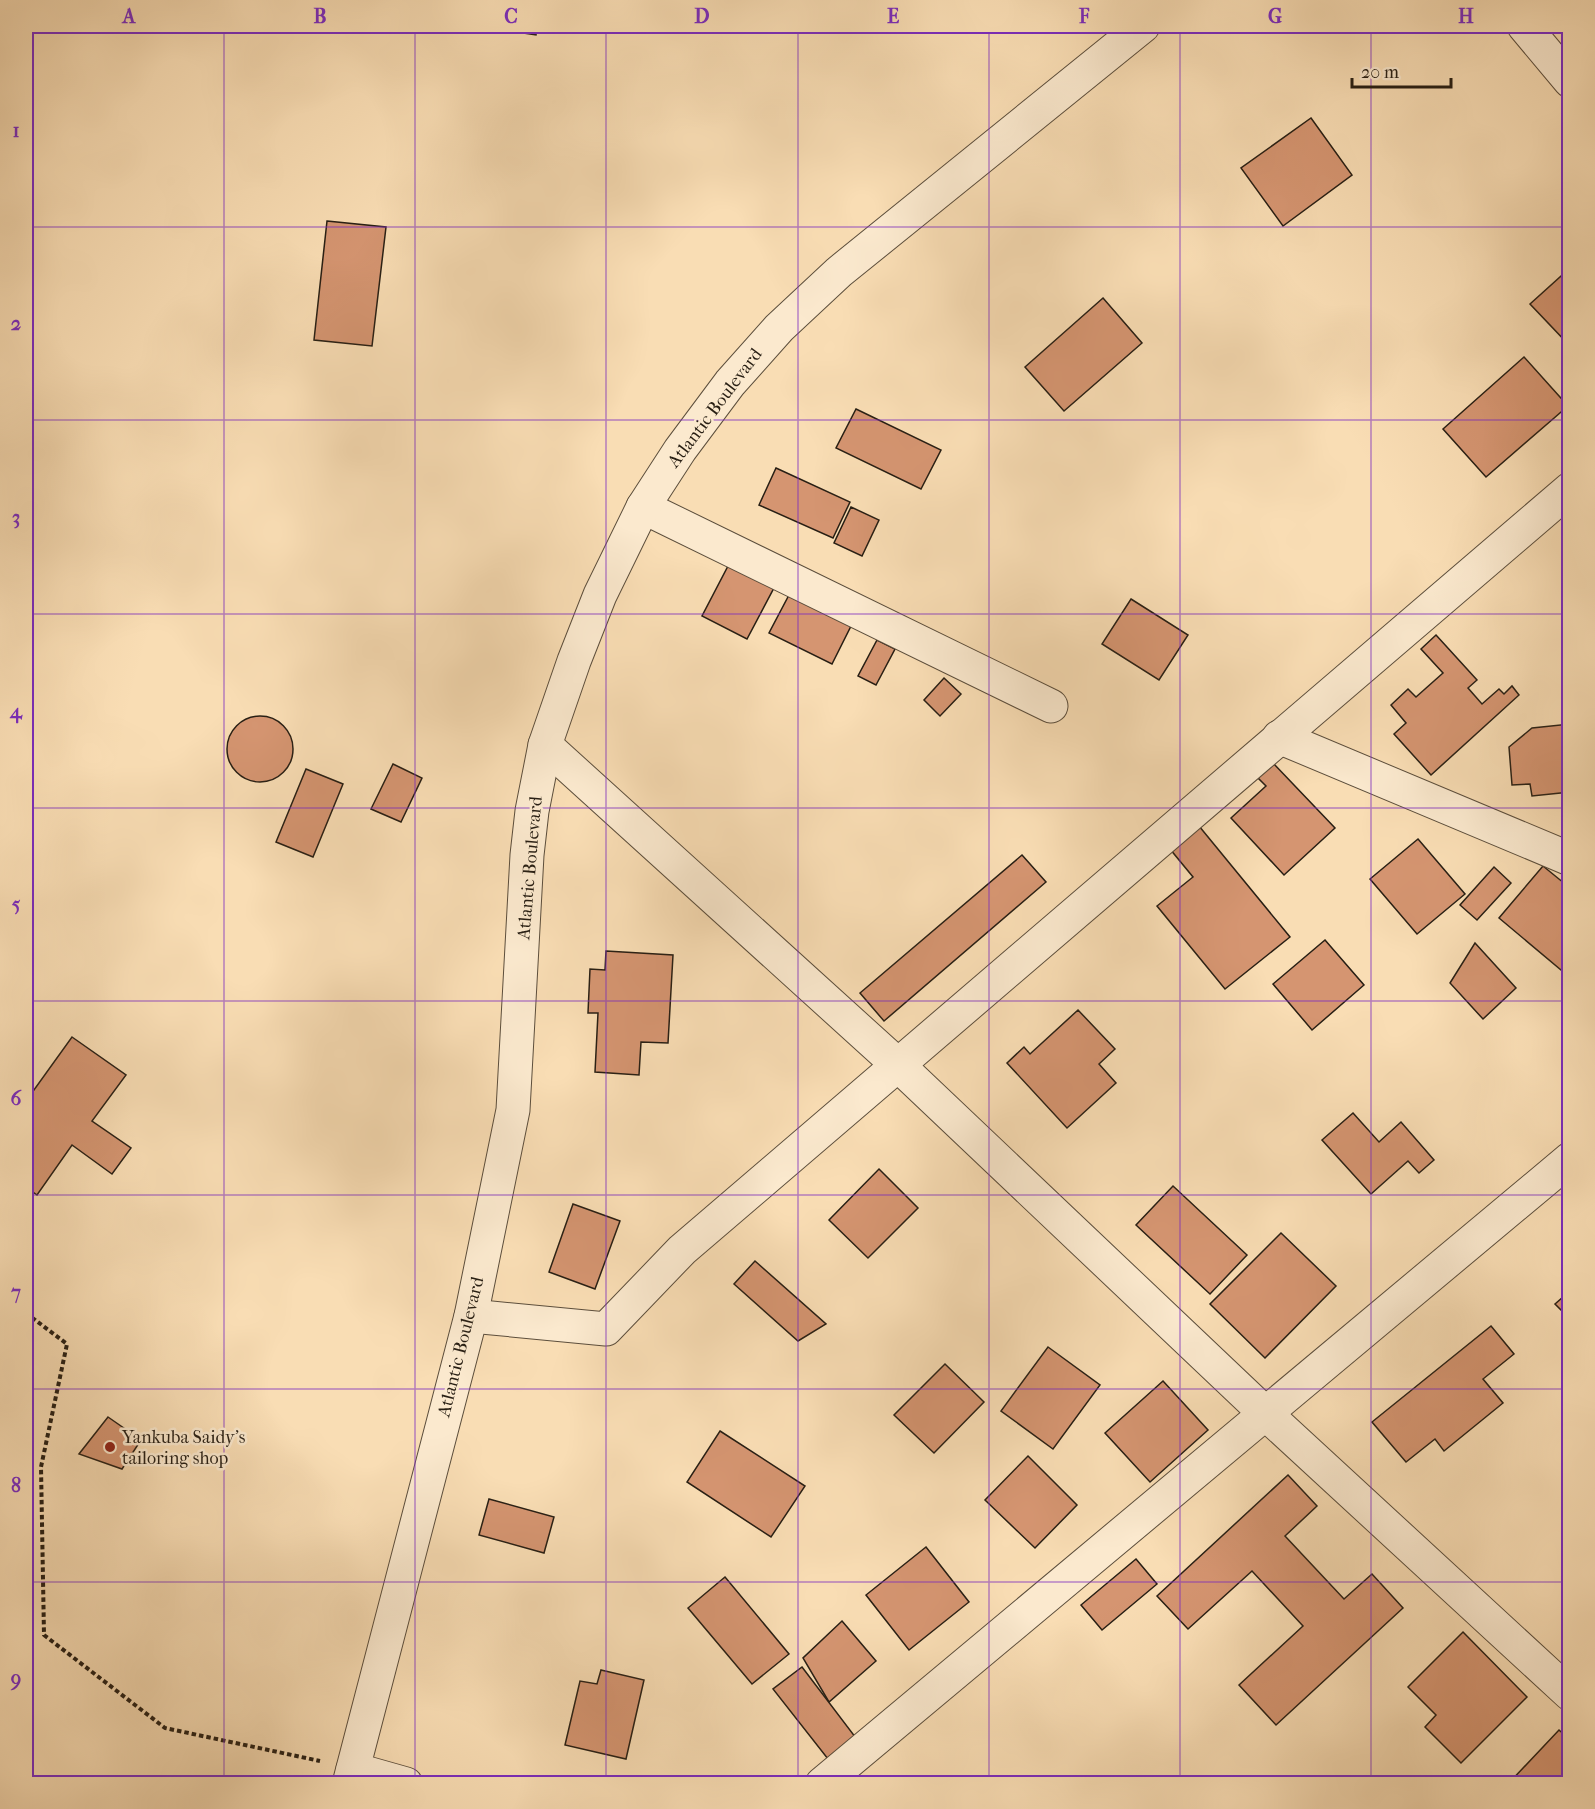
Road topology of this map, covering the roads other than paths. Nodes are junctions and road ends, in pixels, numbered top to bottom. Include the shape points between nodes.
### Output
1 (1143, 26) edge
2 (1524, 26) edge
3 (1569, 81) edge
4 (1569, 489) edge
5 (644, 507) junction
6 (1050, 706) dead end
7 (1279, 737) junction
8 (546, 746) junction
9 (1569, 859) edge
10 (898, 1065) junction
11 (1569, 1159) edge
12 (471, 1316) junction
13 (1266, 1414) junction
14 (1569, 1694) edge
15 (351, 1776) edge
16 (406, 1784) edge
17 (822, 1784) edge

1 - 5 street, Atlantic Boulevard via 839,272 779,328 730,383
2 - 3 street
4 - 7 street
5 - 6 street
5 - 8 street, Atlantic Boulevard via 600,595
7 - 9 street
7 - 10 street
8 - 10 street
8 - 12 street, Atlantic Boulevard via 527,855 513,1110
10 - 12 street via 682,1250 606,1329
10 - 13 street
11 - 13 street
12 - 15 street, Atlantic Boulevard
13 - 14 street
13 - 17 street
15 - 16 street

